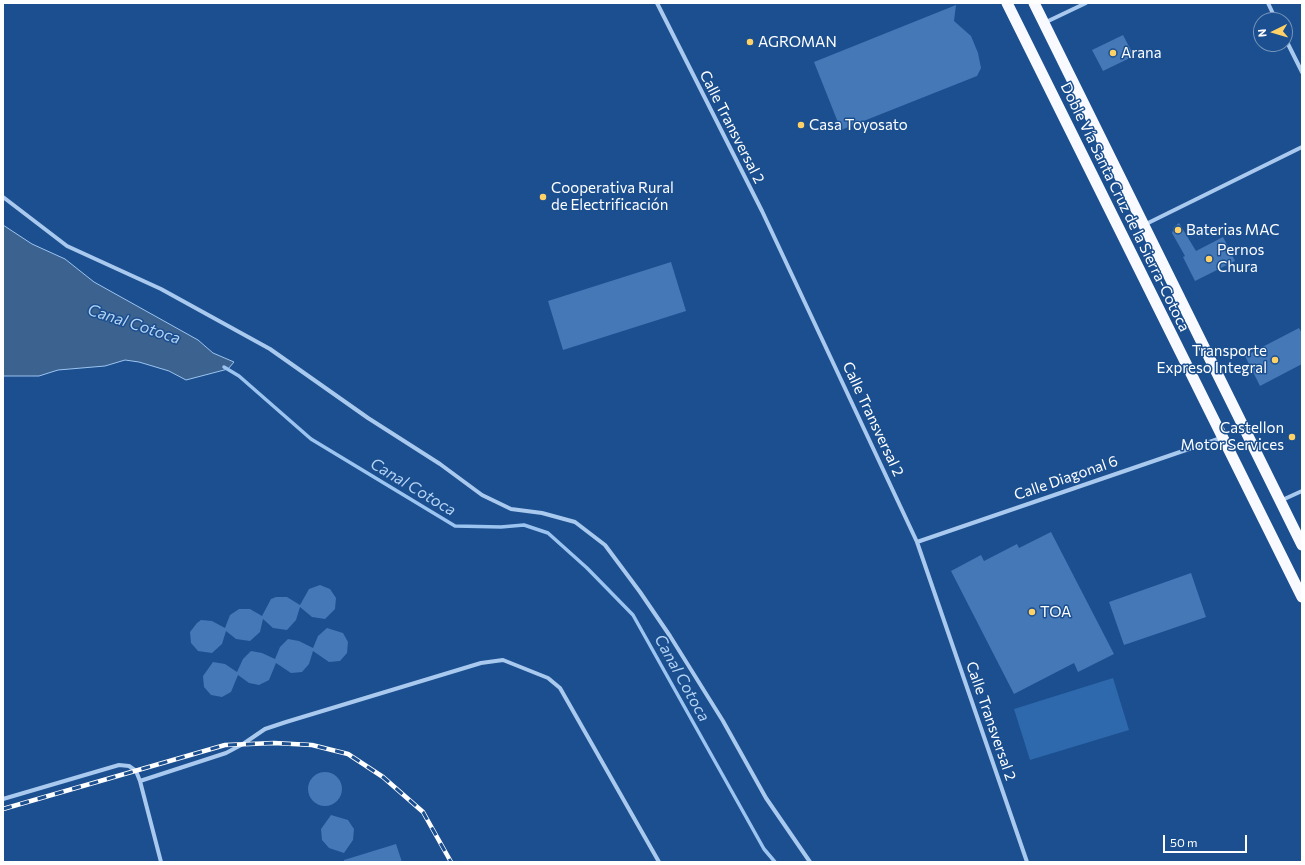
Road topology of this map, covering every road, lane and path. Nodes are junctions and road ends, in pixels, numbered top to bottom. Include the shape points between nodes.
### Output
1 (657, 3) edge
2 (1007, 3) edge
3 (1034, 3) edge
4 (1086, 3) edge
5 (1044, 24) junction
6 (1292, 52) edge
7 (1302, 72) edge
8 (1302, 147) edge
9 (3, 197) edge
10 (1144, 225) junction
11 (1223, 437) junction
12 (1302, 491) edge
13 (1280, 501) junction
14 (917, 542) junction
15 (1302, 546) edge
16 (1302, 597) edge
17 (140, 781) junction
18 (3, 799) edge
19 (161, 862) edge
20 (660, 862) edge
21 (810, 862) edge
22 (1027, 862) edge

1 - 14 street, Calle Transversal 2 via 762,211
2 - 11 highway, Doble Vía Santa Cruz de la Sierra-Cotoca
3 - 5 highway, Doble Vía Santa Cruz de la Sierra-Cotoca
4 - 5 street
5 - 10 highway, Doble Vía Santa Cruz de la Sierra-Cotoca
6 - 7 street
8 - 10 street
9 - 21 street via 67,246 161,289 270,349 368,418 440,464 482,496 511,509 542,513 575,522 605,545 670,636 766,798
10 - 13 highway, Doble Vía Santa Cruz de la Sierra-Cotoca
11 - 14 street, Calle Diagonal 6
11 - 16 highway, Doble Vía Santa Cruz de la Sierra-Cotoca
12 - 13 street
13 - 15 highway, Doble Vía Santa Cruz de la Sierra-Cotoca
14 - 22 street, Calle Transversal 2
17 - 18 street via 136,771 129,766 119,765
17 - 19 street
17 - 20 street via 226,753 265,729 286,722 481,663 503,660 548,678 560,688

